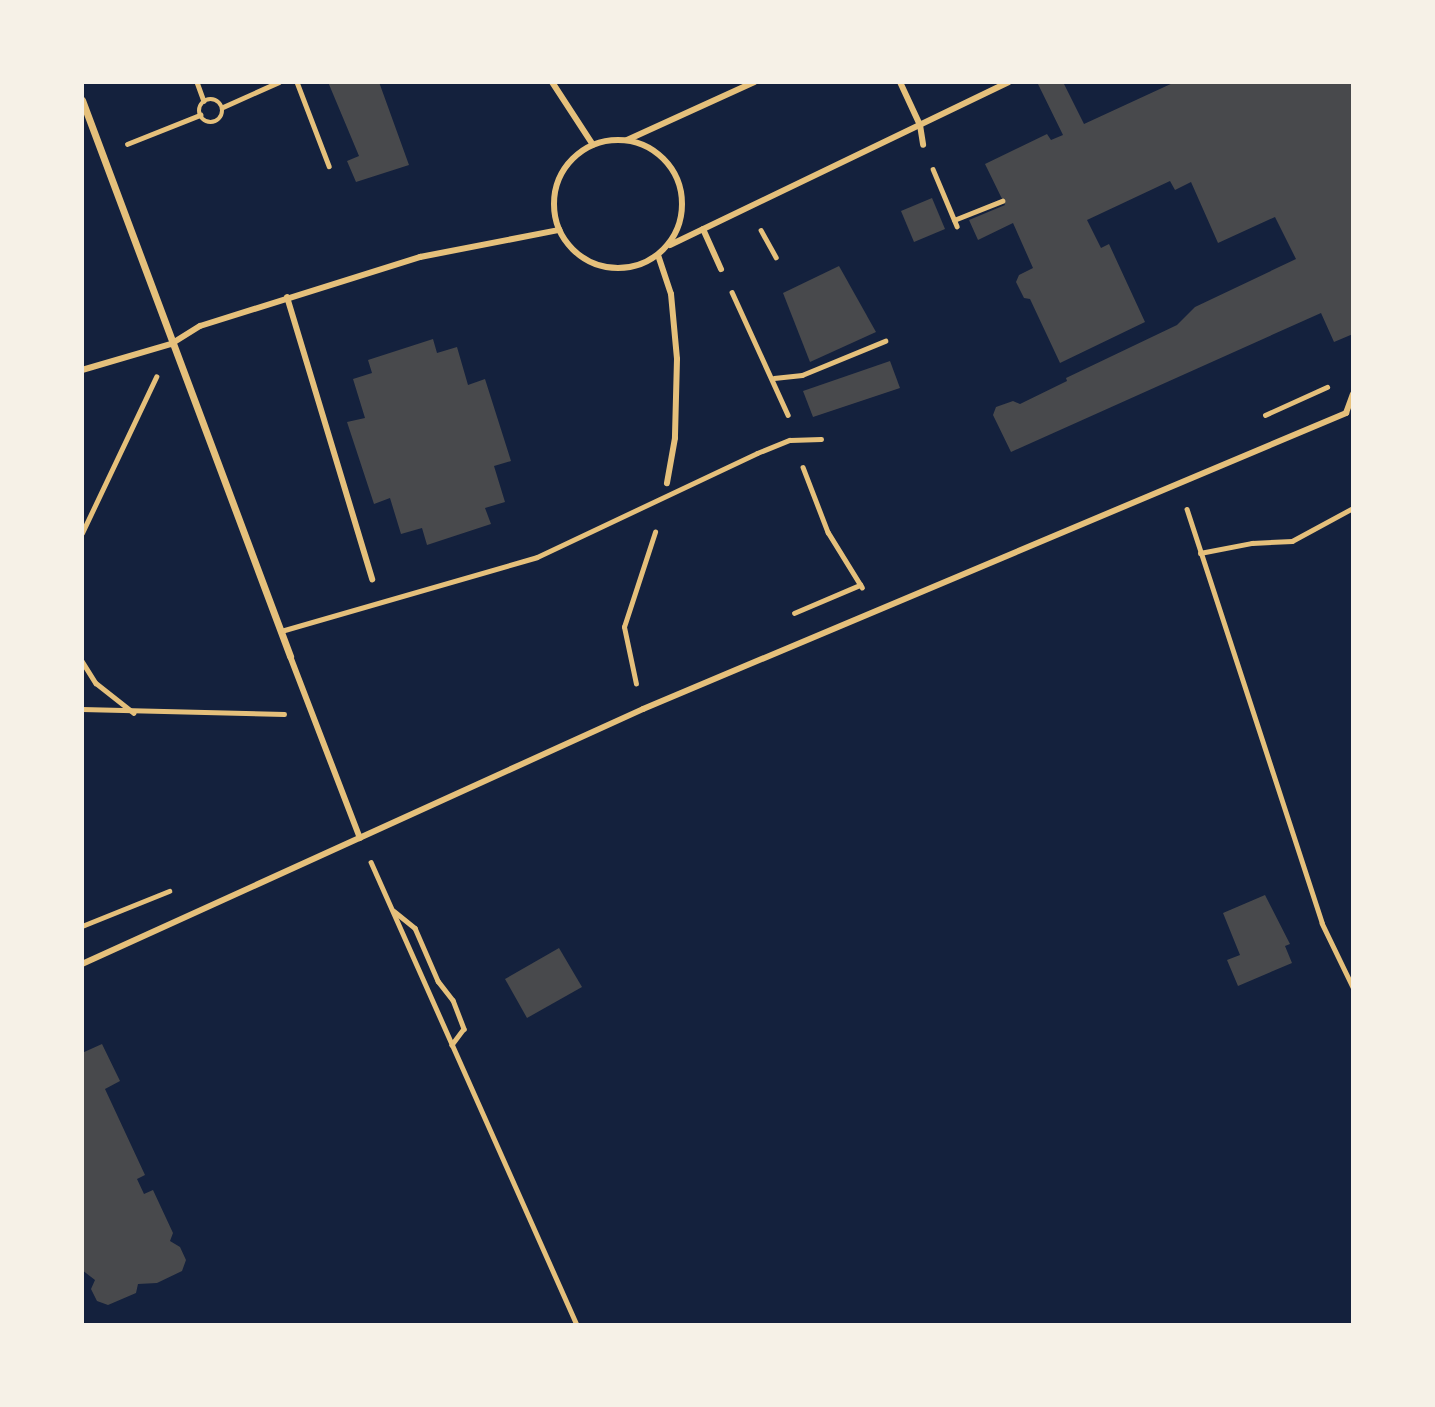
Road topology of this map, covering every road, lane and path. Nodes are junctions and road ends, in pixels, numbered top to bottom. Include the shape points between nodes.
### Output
1 (197, 82) edge
2 (279, 82) edge
3 (298, 82) edge
4 (552, 82) edge
5 (754, 82) edge
6 (900, 82) edge
7 (1009, 82) edge
8 (82, 100) edge
9 (204, 101) junction
10 (223, 107) junction
11 (200, 115) junction
12 (920, 125) junction
13 (627, 141) junction
14 (593, 145) junction
15 (923, 145) joint
16 (123, 146) dead end
17 (329, 166) dead end
18 (1002, 201) dead end
19 (954, 220) junction
20 (957, 226) dead end
21 (703, 229) junction
22 (559, 230) junction
23 (668, 246) junction
24 (658, 256) junction
25 (721, 270) dead end
26 (287, 297) junction
27 (885, 341) dead end
28 (171, 344) junction
29 (82, 370) edge
30 (775, 378) dead end
31 (1353, 394) edge
32 (821, 439) dead end
33 (667, 483) dead end
34 (1181, 484) junction
35 (664, 499) junction
36 (1353, 508) edge
37 (82, 533) edge
38 (1200, 553) junction
39 (372, 579) dead end
40 (281, 631) junction
41 (290, 656) joint
42 (82, 661) edge
43 (82, 709) edge
44 (643, 709) junction
45 (135, 713) junction
46 (312, 714) junction
47 (360, 838) junction
48 (379, 879) dead end
49 (393, 911) junction
50 (82, 964) edge
51 (1353, 987) edge
52 (452, 1045) junction
53 (577, 1325) edge

1 - 9 path
2 - 10 path
3 - 17 path
4 - 14 street
5 - 13 street
6 - 12 street
7 - 12 street
8 - 28 street via 122,197
9 - 10 path via 218,101
9 - 11 path
10 - 11 path via 219,121 204,121
11 - 16 path
12 - 15 street
12 - 21 street
13 - 14 street
13 - 23 street via 655,151 681,187 682,218
14 - 22 street via 570,162 559,180 554,201
15 - 19 path
18 - 19 path
19 - 20 path
21 - 23 street
21 - 25 street
22 - 24 street via 576,253 602,267 632,268
22 - 26 street via 420,257
23 - 24 street
24 - 33 street via 671,294 677,359 675,438
26 - 28 street via 200,326
26 - 39 street
27 - 30 path via 811,371
28 - 29 street
28 - 37 path
28 - 40 street
31 - 34 street via 1346,412
32 - 35 lane via 790,440
34 - 38 path
34 - 44 street
35 - 40 lane via 537,557
35 - 44 path via 624,627 625,650
36 - 38 path via 1292,541
38 - 51 path via 1322,923
40 - 41 street
41 - 46 street
42 - 45 path via 96,683
43 - 45 path
44 - 47 street
45 - 46 path
46 - 47 street
47 - 50 street
48 - 49 path
49 - 52 path
49 - 52 path via 415,928 438,981 453,1000 464,1029
52 - 53 path

